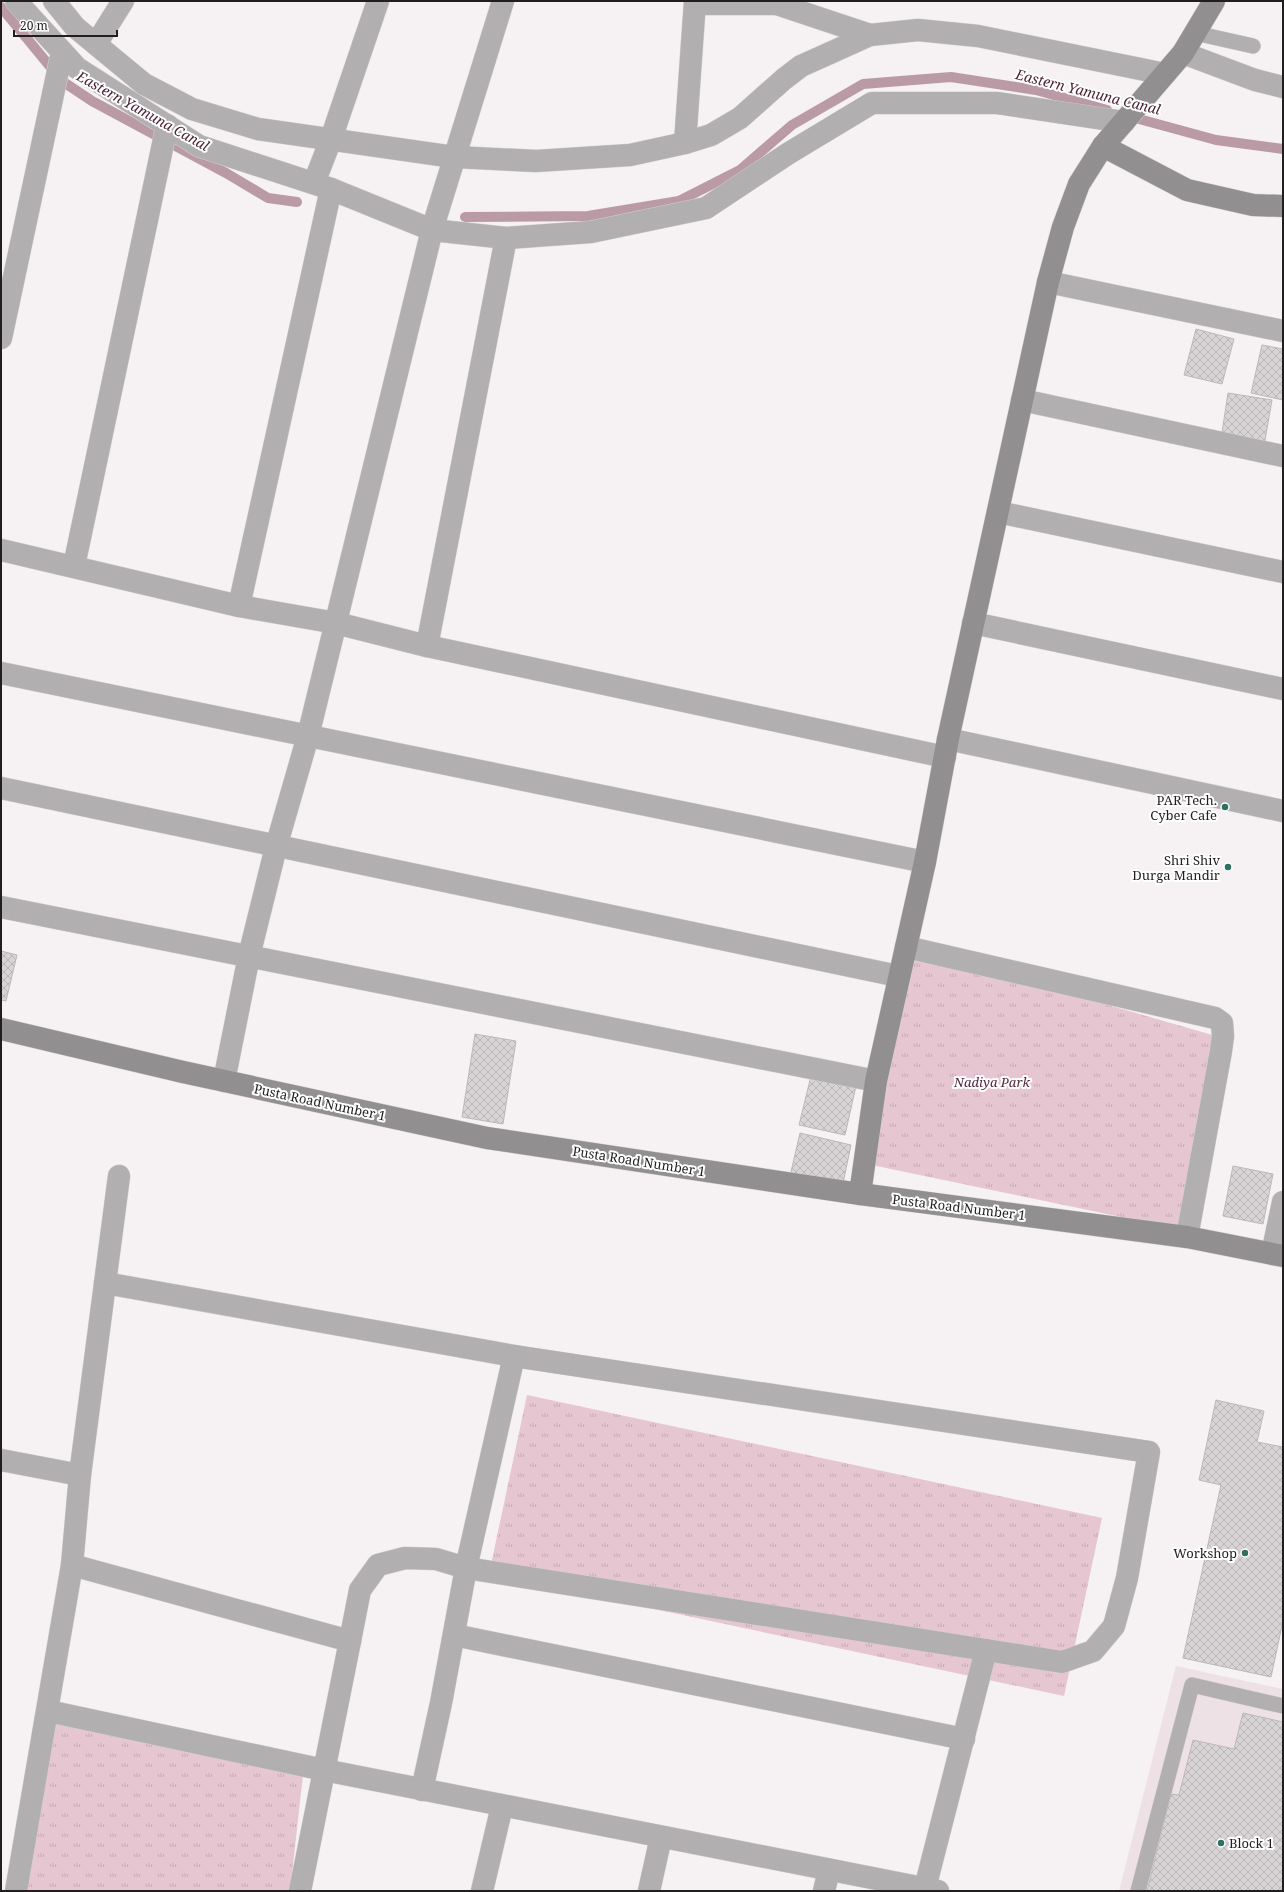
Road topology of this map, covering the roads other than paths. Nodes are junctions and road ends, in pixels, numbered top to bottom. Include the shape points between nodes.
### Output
1 (16, 1) edge
2 (54, 1) edge
3 (123, 1) edge
4 (378, 1) edge
5 (503, 1) edge
6 (1214, 1) edge
7 (695, 2) edge
8 (1196, 33) junction
9 (870, 35) junction
10 (96, 44) junction
11 (1253, 46) dead end
12 (1183, 53) junction
13 (62, 55) junction
14 (1159, 79) junction
15 (1283, 87) edge
16 (1124, 122) junction
17 (166, 127) junction
18 (331, 139) junction
19 (685, 143) junction
20 (1103, 146) junction
21 (454, 157) junction
22 (322, 186) junction
23 (1283, 206) edge
24 (428, 228) junction
25 (506, 238) junction
26 (1048, 282) junction
27 (6, 293) edge
28 (1283, 331) edge
29 (1, 338) edge
30 (1022, 400) junction
31 (1283, 456) edge
32 (998, 512) junction
33 (1, 550) edge
34 (74, 566) junction
35 (1283, 572) edge
36 (239, 606) junction
37 (336, 624) junction
38 (973, 624) junction
39 (427, 646) junction
40 (1, 674) edge
41 (1283, 688) edge
42 (308, 736) junction
43 (946, 748) junction
44 (1, 788) edge
45 (1283, 810) edge
46 (276, 847) junction
47 (925, 862) junction
48 (1, 907) edge
49 (906, 947) junction
50 (250, 956) junction
51 (898, 976) junction
52 (1, 1029) edge
53 (224, 1081) junction
54 (876, 1081) junction
55 (119, 1176) dead end
56 (860, 1194) junction
57 (1283, 1202) edge
58 (1187, 1237) junction
59 (1278, 1255) edge
60 (105, 1283) junction
61 (514, 1356) junction
62 (1, 1460) edge
63 (80, 1475) junction
64 (72, 1565) junction
65 (466, 1568) junction
66 (454, 1635) junction
67 (350, 1641) junction
68 (986, 1650) junction
69 (1283, 1706) edge
70 (48, 1711) junction
71 (964, 1739) junction
72 (324, 1770) junction
73 (422, 1790) junction
74 (502, 1806) junction
75 (661, 1837) junction
76 (829, 1870) junction
77 (931, 1890) edge
78 (16, 1891) edge
79 (300, 1891) edge
80 (482, 1891) edge
81 (649, 1891) edge
82 (824, 1891) edge
83 (1138, 1891) edge

1 - 13 street
2 - 10 street via 75,27
3 - 10 street
4 - 18 street
5 - 21 street
6 - 8 street
7 - 9 street via 777,4
7 - 19 street
8 - 11 lane
8 - 12 street
9 - 14 street via 918,30 978,36
9 - 19 street via 801,66 740,118 711,135
10 - 18 street via 144,84 192,108 258,128
12 - 14 street
12 - 15 street via 1255,80
13 - 17 street via 77,68
13 - 27 street
14 - 16 street
16 - 20 street
16 - 25 street via 997,103 872,103 789,153 706,208 591,232
17 - 22 street via 199,146
17 - 34 street
18 - 21 street
18 - 22 street
19 - 21 street via 630,155 536,161
20 - 23 street via 1187,190 1252,205
20 - 26 street via 1079,184 1063,227
21 - 24 street
22 - 24 street
22 - 36 street
24 - 25 street
24 - 37 street
25 - 39 street
26 - 28 street
26 - 30 street
27 - 29 street
30 - 31 street
30 - 32 street
32 - 35 street
32 - 38 street
33 - 34 street
34 - 36 street
36 - 37 street
37 - 39 street
37 - 42 street
38 - 41 street
38 - 43 street
39 - 43 street
40 - 42 street
42 - 46 street
42 - 47 street
43 - 45 street
43 - 47 street
44 - 46 street
46 - 50 street
46 - 51 street
47 - 49 street
48 - 50 street
49 - 51 street
49 - 58 street via 1215,1018 1222,1023 1221,1051
50 - 53 street
50 - 54 street
51 - 54 street
52 - 53 street, Pusta Road Number 1
53 - 56 street, Pusta Road Number 1 via 487,1138
54 - 56 street
55 - 60 street
56 - 58 street, Pusta Road Number 1
57 - 59 street
58 - 59 street, Pusta Road Number 1
60 - 61 street
60 - 63 street
61 - 65 street
61 - 68 street via 1149,1452 1127,1578 1114,1626 1093,1651 1062,1662
62 - 63 street
63 - 64 street
64 - 67 street
64 - 70 street
65 - 66 street
65 - 67 street via 436,1559 405,1558 378,1565 360,1590
65 - 68 street
66 - 71 street
66 - 73 street
67 - 72 street
68 - 71 street
69 - 83 lane via 1192,1685
70 - 72 street
70 - 78 street
71 - 77 street
72 - 73 street
72 - 79 street
73 - 74 street
74 - 75 street
74 - 80 street
75 - 76 street
75 - 81 street
76 - 77 street
76 - 82 street

